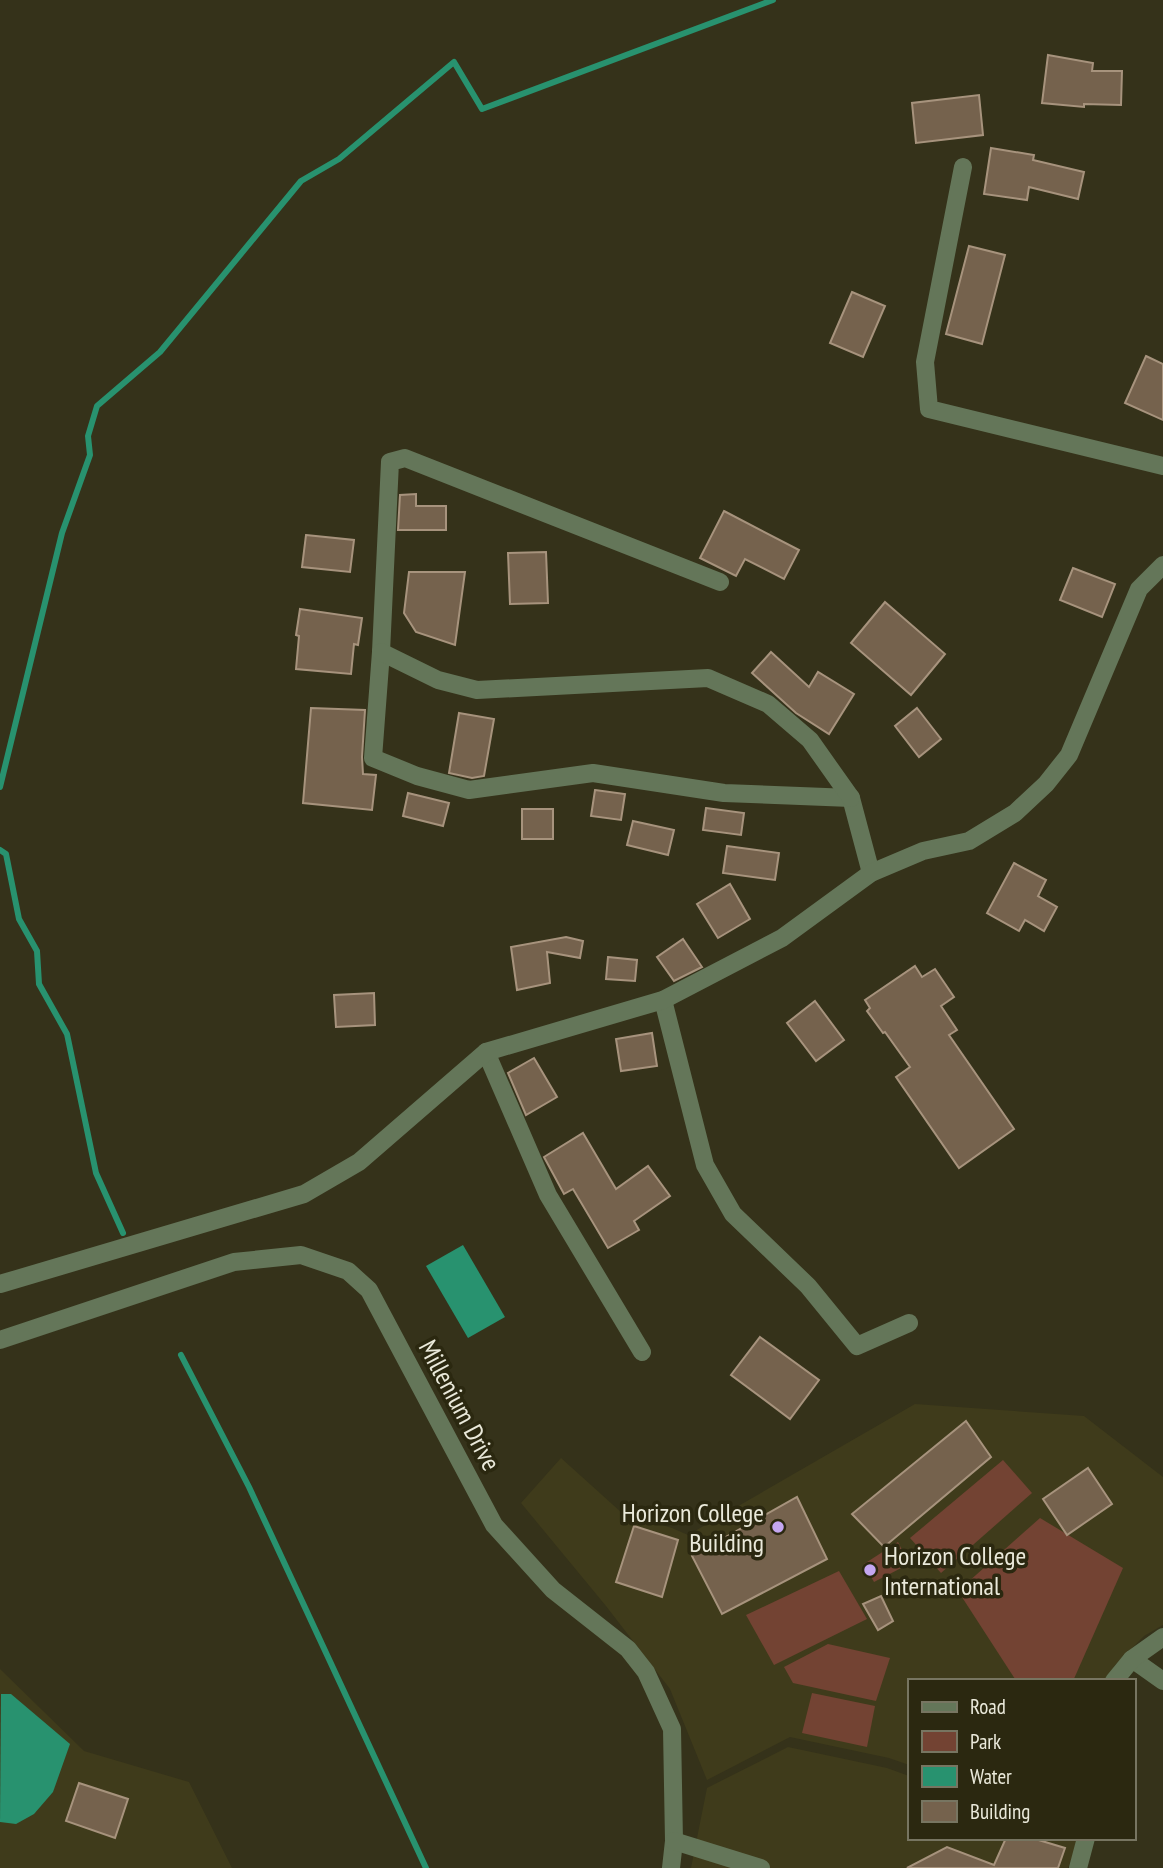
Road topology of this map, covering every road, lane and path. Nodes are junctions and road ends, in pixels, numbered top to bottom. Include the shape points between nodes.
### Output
1 (963, 167) dead end
2 (1163, 466) edge
3 (1163, 565) edge
4 (720, 582) dead end
5 (381, 652) junction
6 (851, 798) junction
7 (871, 873) junction
8 (663, 1000) junction
9 (486, 1052) junction
10 (0, 1284) edge
11 (909, 1324) dead end
12 (0, 1340) edge
13 (642, 1352) dead end
14 (1163, 1637) edge
15 (1132, 1659) junction
16 (1116, 1679) edge
17 (1163, 1681) edge
18 (1085, 1840) edge
19 (674, 1841) junction
20 (671, 1868) edge
21 (761, 1868) edge
22 (1078, 1868) edge

1 - 2 street via 925,362 929,409
3 - 7 street via 1139,589 1069,755 1046,784 1015,813 969,841 923,850
4 - 5 street via 405,458 390,461
5 - 6 street via 438,680 477,690 708,678 768,704 810,740
5 - 6 street via 373,758 417,776 469,790 593,773 724,793
6 - 7 street
7 - 8 street via 782,937
8 - 9 street
8 - 11 street via 705,1165 733,1214 808,1286 857,1346
9 - 10 street via 359,1162 304,1194
9 - 13 street via 548,1195
12 - 19 street, Millenium Drive via 234,1262 301,1255 348,1271 369,1290 494,1525 554,1590 628,1649 646,1672 672,1729
14 - 15 street
15 - 16 street
15 - 17 street
18 - 22 street
19 - 20 street, Millenium Drive
19 - 21 street

